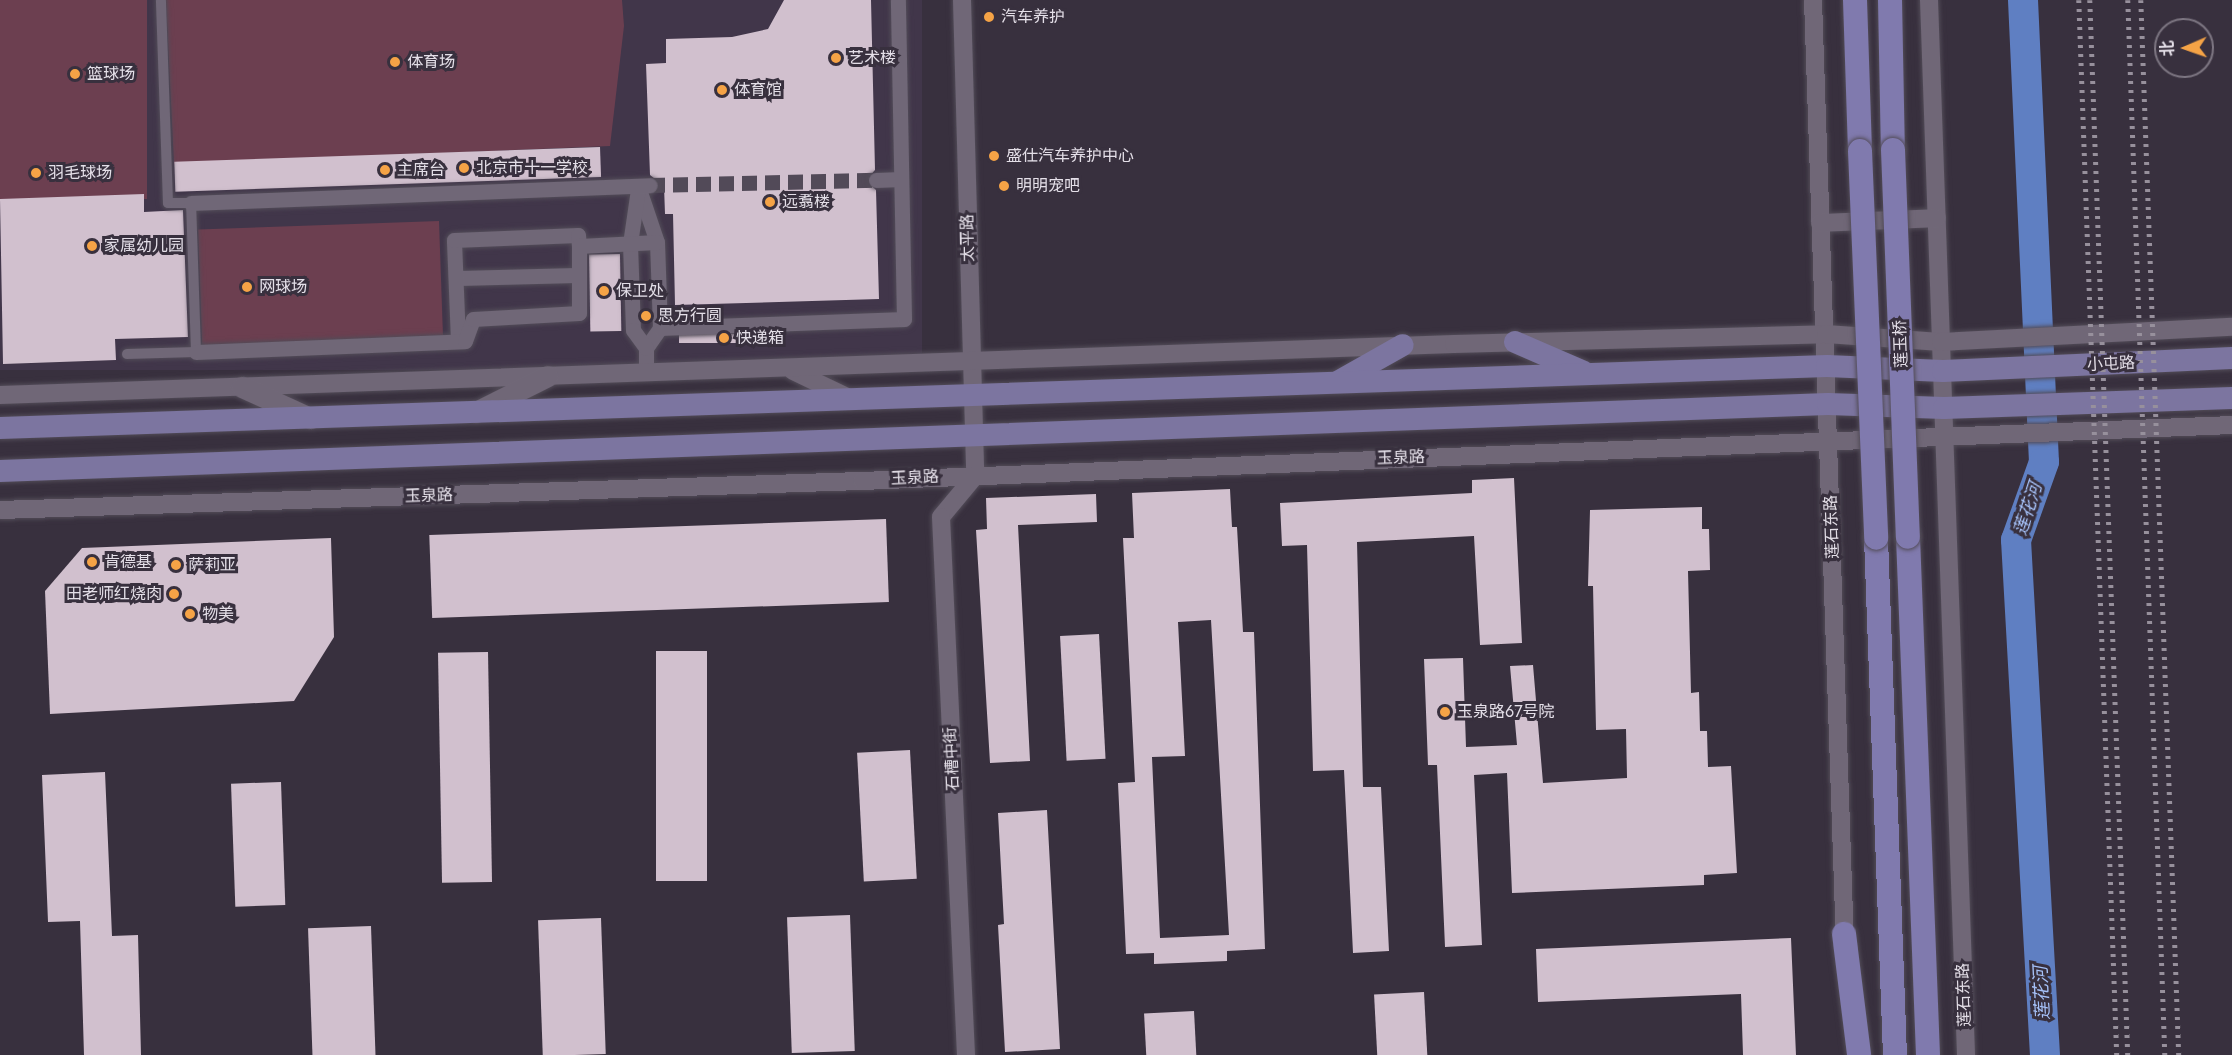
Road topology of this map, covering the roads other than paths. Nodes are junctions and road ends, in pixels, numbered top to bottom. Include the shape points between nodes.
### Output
1 (161, 0) edge
2 (898, 0) edge
3 (962, 0) edge
4 (1813, 0) edge
5 (1855, 0) edge
6 (1890, 0) edge
7 (1929, 0) edge
8 (901, 179) junction
9 (876, 180) tunnel mouth
10 (644, 185) junction
11 (191, 203) junction
12 (1937, 218) junction
13 (1820, 223) junction
14 (657, 242) junction
15 (630, 244) junction
16 (579, 246) junction
17 (579, 275) junction
18 (456, 278) junction
19 (660, 328) junction
20 (2223, 329) edge
21 (1826, 334) junction
22 (458, 341) junction
23 (1515, 342) junction
24 (1941, 342) junction
25 (1403, 345) junction
26 (646, 348) junction
27 (196, 352) junction
28 (127, 354) dead end
29 (2222, 359) edge
30 (971, 363) junction
31 (1827, 366) junction
32 (789, 369) junction
33 (1943, 371) junction
34 (646, 373) junction
35 (1591, 375) junction
36 (548, 376) junction
37 (1335, 384) junction
38 (242, 387) junction
39 (0, 395) edge
40 (972, 397) junction
41 (2223, 398) edge
42 (854, 400) junction
43 (1828, 404) junction
44 (1944, 408) junction
45 (474, 413) junction
46 (310, 418) junction
47 (2232, 425) edge
48 (0, 428) edge
49 (973, 435) junction
50 (1945, 436) junction
51 (1830, 441) junction
52 (0, 471) edge
53 (975, 476) junction
54 (0, 510) edge
55 (1844, 934) junction
56 (966, 1055) edge
57 (1849, 1055) edge
58 (1859, 1055) edge
59 (1895, 1055) edge
60 (1928, 1055) edge
61 (1966, 1055) edge

1 - 11 street via 168,203
2 - 8 street
3 - 30 street, 太平路
4 - 13 street, 莲石东路
5 - 59 highway, 莲玉桥, bridge
6 - 60 highway, 莲玉桥, bridge
7 - 12 street, 莲石东路
8 - 9 street
8 - 19 street via 904,319
10 - 11 street
10 - 14 street
10 - 15 street
11 - 27 street
12 - 13 street
12 - 24 street, 莲石东路
13 - 21 street, 莲石东路
14 - 15 street
14 - 19 street
15 - 16 street
15 - 26 street via 633,330
16 - 17 street
16 - 18 street via 578,236 454,240
17 - 18 street
17 - 22 street via 579,314 472,319 465,341
18 - 22 street
19 - 26 street
20 - 24 street, 小屯路
21 - 23 street
21 - 24 street, 小屯路
21 - 31 street, 莲石东路
22 - 27 street
23 - 25 street
23 - 35 main road
24 - 33 street, 莲石东路
25 - 30 street
25 - 37 main road
26 - 34 street
27 - 28 street
29 - 33 main road, 小屯路
30 - 32 street
30 - 40 street, 太平路
31 - 33 main road, 小屯路
31 - 35 main road
31 - 43 street, 莲石东路
32 - 34 street
32 - 42 street
33 - 44 street, 莲石东路
34 - 36 street
35 - 37 main road
36 - 38 street
36 - 45 main road
37 - 40 main road
38 - 39 street
38 - 46 main road
40 - 42 main road
40 - 49 street, 太平路
41 - 44 main road
42 - 45 main road
43 - 44 main road
43 - 49 main road
43 - 51 street, 莲石东路
44 - 50 street, 莲石东路
45 - 46 main road
46 - 48 main road
47 - 50 street, 玉泉路
49 - 52 main road
49 - 53 street, 太平路
50 - 51 street, 玉泉路
50 - 61 street, 莲石东路
51 - 53 street, 玉泉路
51 - 55 street, 莲石东路
53 - 54 street, 玉泉路
53 - 56 street, 石槽中街 via 941,517
55 - 57 street, 莲石东路
55 - 58 highway

